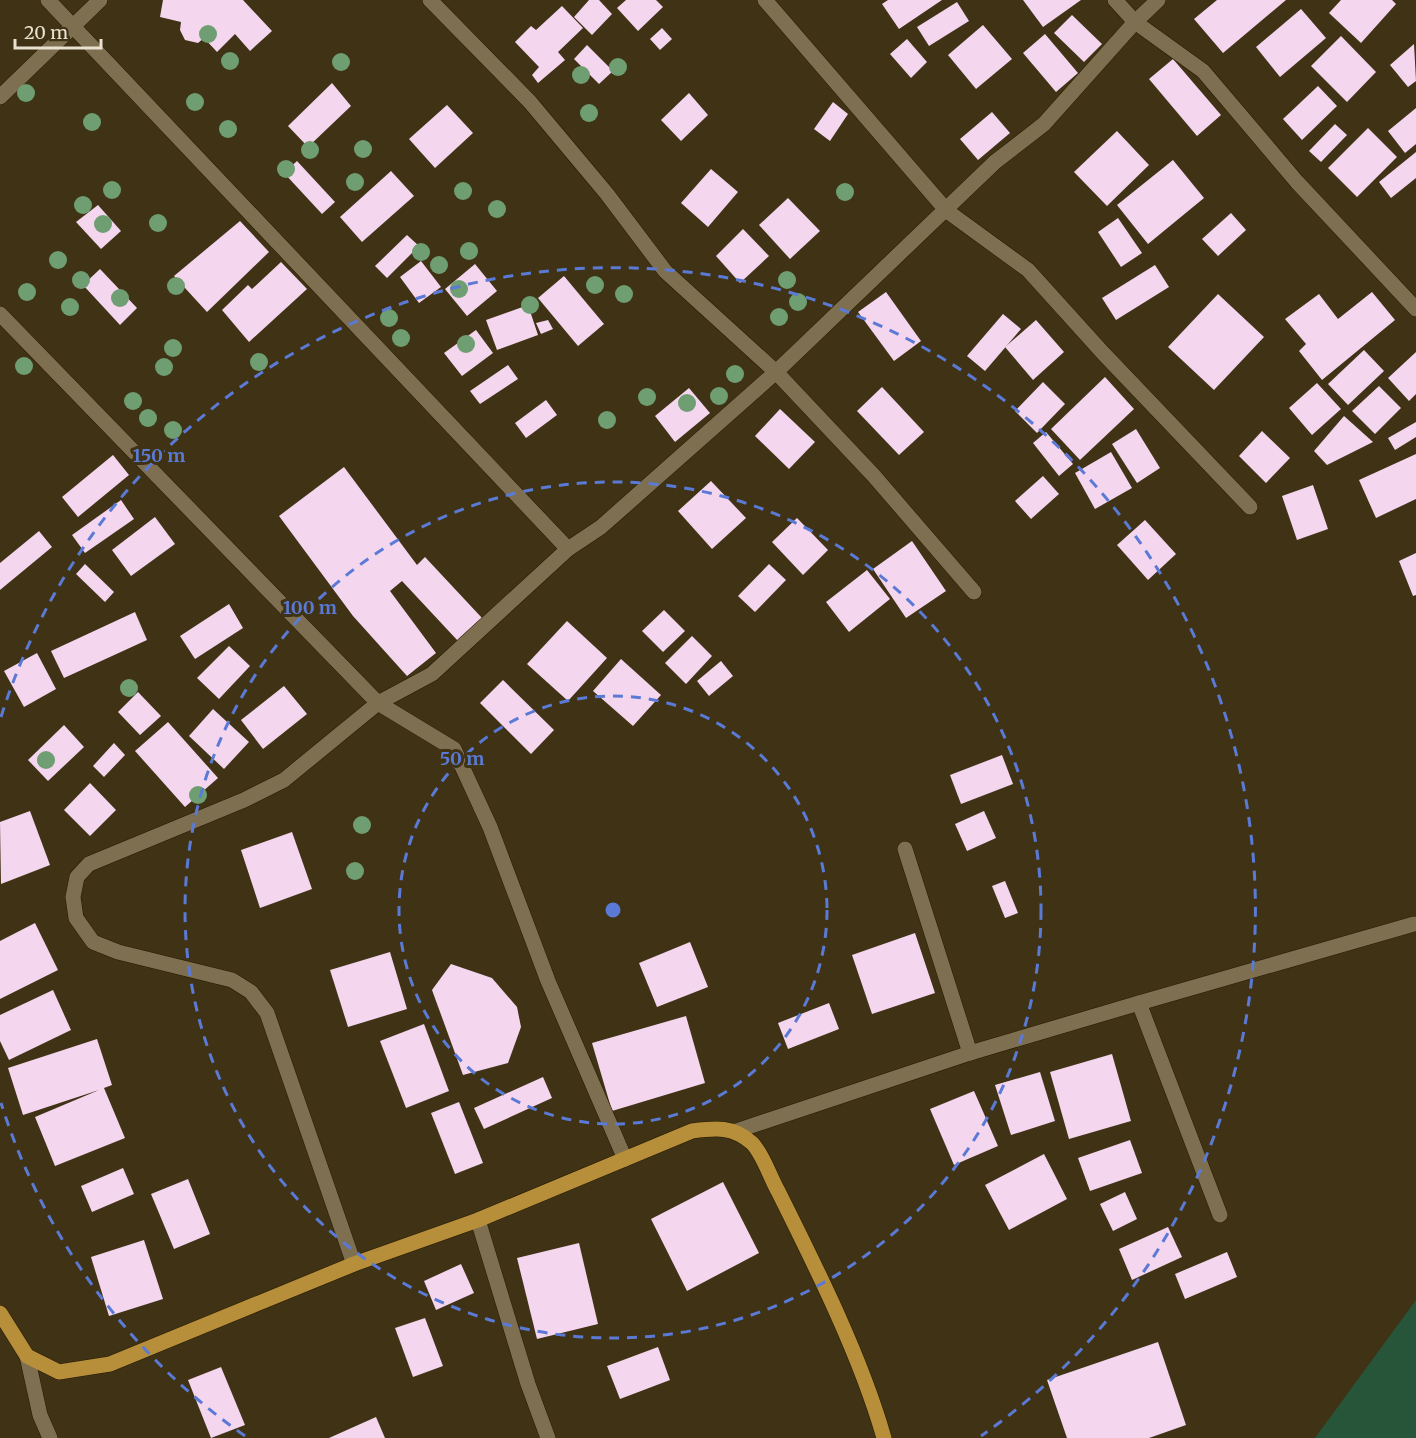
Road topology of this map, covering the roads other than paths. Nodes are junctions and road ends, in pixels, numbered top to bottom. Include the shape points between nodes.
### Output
1 (48, 0) edge
2 (100, 0) edge
3 (430, 0) edge
4 (765, 0) edge
5 (1115, 0) edge
6 (1158, 0) edge
7 (1135, 22) junction
8 (72, 29) junction
9 (0, 97) edge
10 (947, 211) junction
11 (1416, 309) edge
12 (0, 314) edge
13 (776, 372) junction
14 (1250, 507) dead end
15 (568, 549) junction
16 (974, 592) dead end
17 (378, 703) junction
18 (905, 849) dead end
19 (1414, 924) dead end
20 (1139, 1003) junction
21 (970, 1053) junction
22 (735, 1131) junction
23 (625, 1159) junction
24 (1220, 1215) dead end
25 (478, 1220) junction
26 (354, 1264) junction
27 (0, 1313) edge
28 (27, 1356) junction
29 (50, 1438) edge
30 (548, 1438) edge
31 (884, 1438) edge

1 - 8 street
2 - 8 street
3 - 13 street via 530,102 666,271
4 - 10 street
5 - 7 street
6 - 7 street
7 - 10 street via 1044,124 995,162
7 - 11 street via 1203,71 1297,182
8 - 9 street
8 - 15 street
10 - 13 street
10 - 14 street via 1028,270
12 - 17 street
13 - 15 street via 601,527
13 - 16 street via 874,476
15 - 17 street via 432,674
17 - 23 street via 454,749 490,827 548,981
17 - 26 street via 284,780 89,864 77,877 73,897 76,918 93,942 118,952 232,980 251,992 267,1013
18 - 21 street
19 - 20 street
20 - 21 street
20 - 24 street
21 - 22 street
22 - 23 main road via 692,1131
22 - 31 main road via 754,1145 799,1233 873,1398
23 - 25 main road
25 - 26 main road
25 - 30 street
26 - 28 main road via 110,1364 59,1372
27 - 28 main road
28 - 29 street via 40,1415

